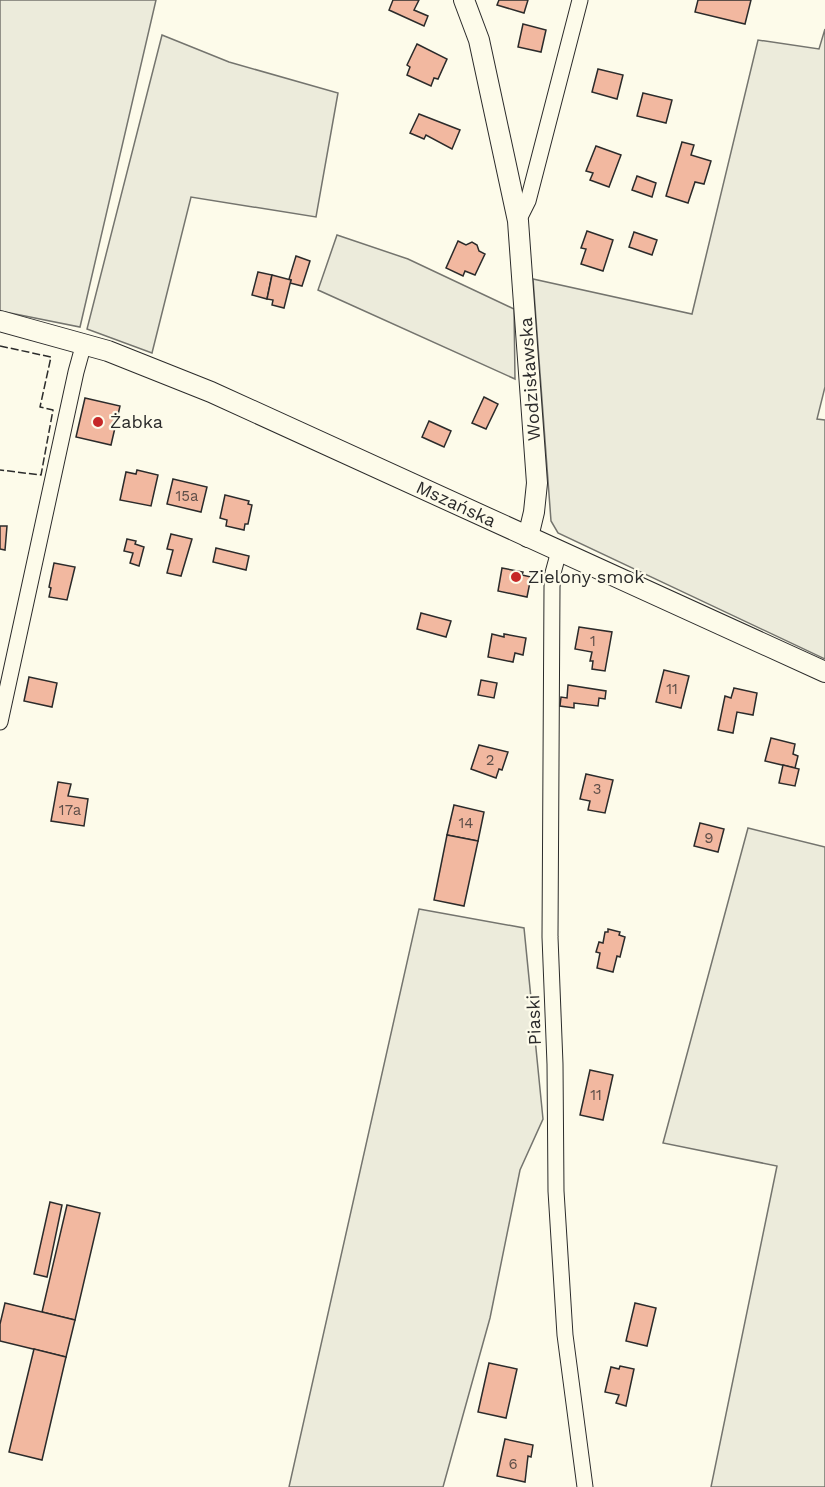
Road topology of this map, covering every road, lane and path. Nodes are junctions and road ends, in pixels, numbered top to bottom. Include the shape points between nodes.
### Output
1 (464, 0) edge
2 (580, 0) edge
3 (518, 221) junction
4 (0, 321) edge
5 (84, 344) junction
6 (528, 537) junction
7 (559, 551) junction
8 (825, 672) edge
9 (0, 722) edge
10 (585, 1487) edge

1 - 3 street, Wodzisławska via 479,40
2 - 3 street, Wodzisławska via 528,201
3 - 6 street, Wodzisławska via 537,483
4 - 5 street, Mszańska
5 - 6 street, Mszańska via 211,393
5 - 9 street
6 - 7 street, Mszańska
7 - 8 street, Mszańska
7 - 10 street, Piaski via 552,587 550,937 556,1191 565,1335

